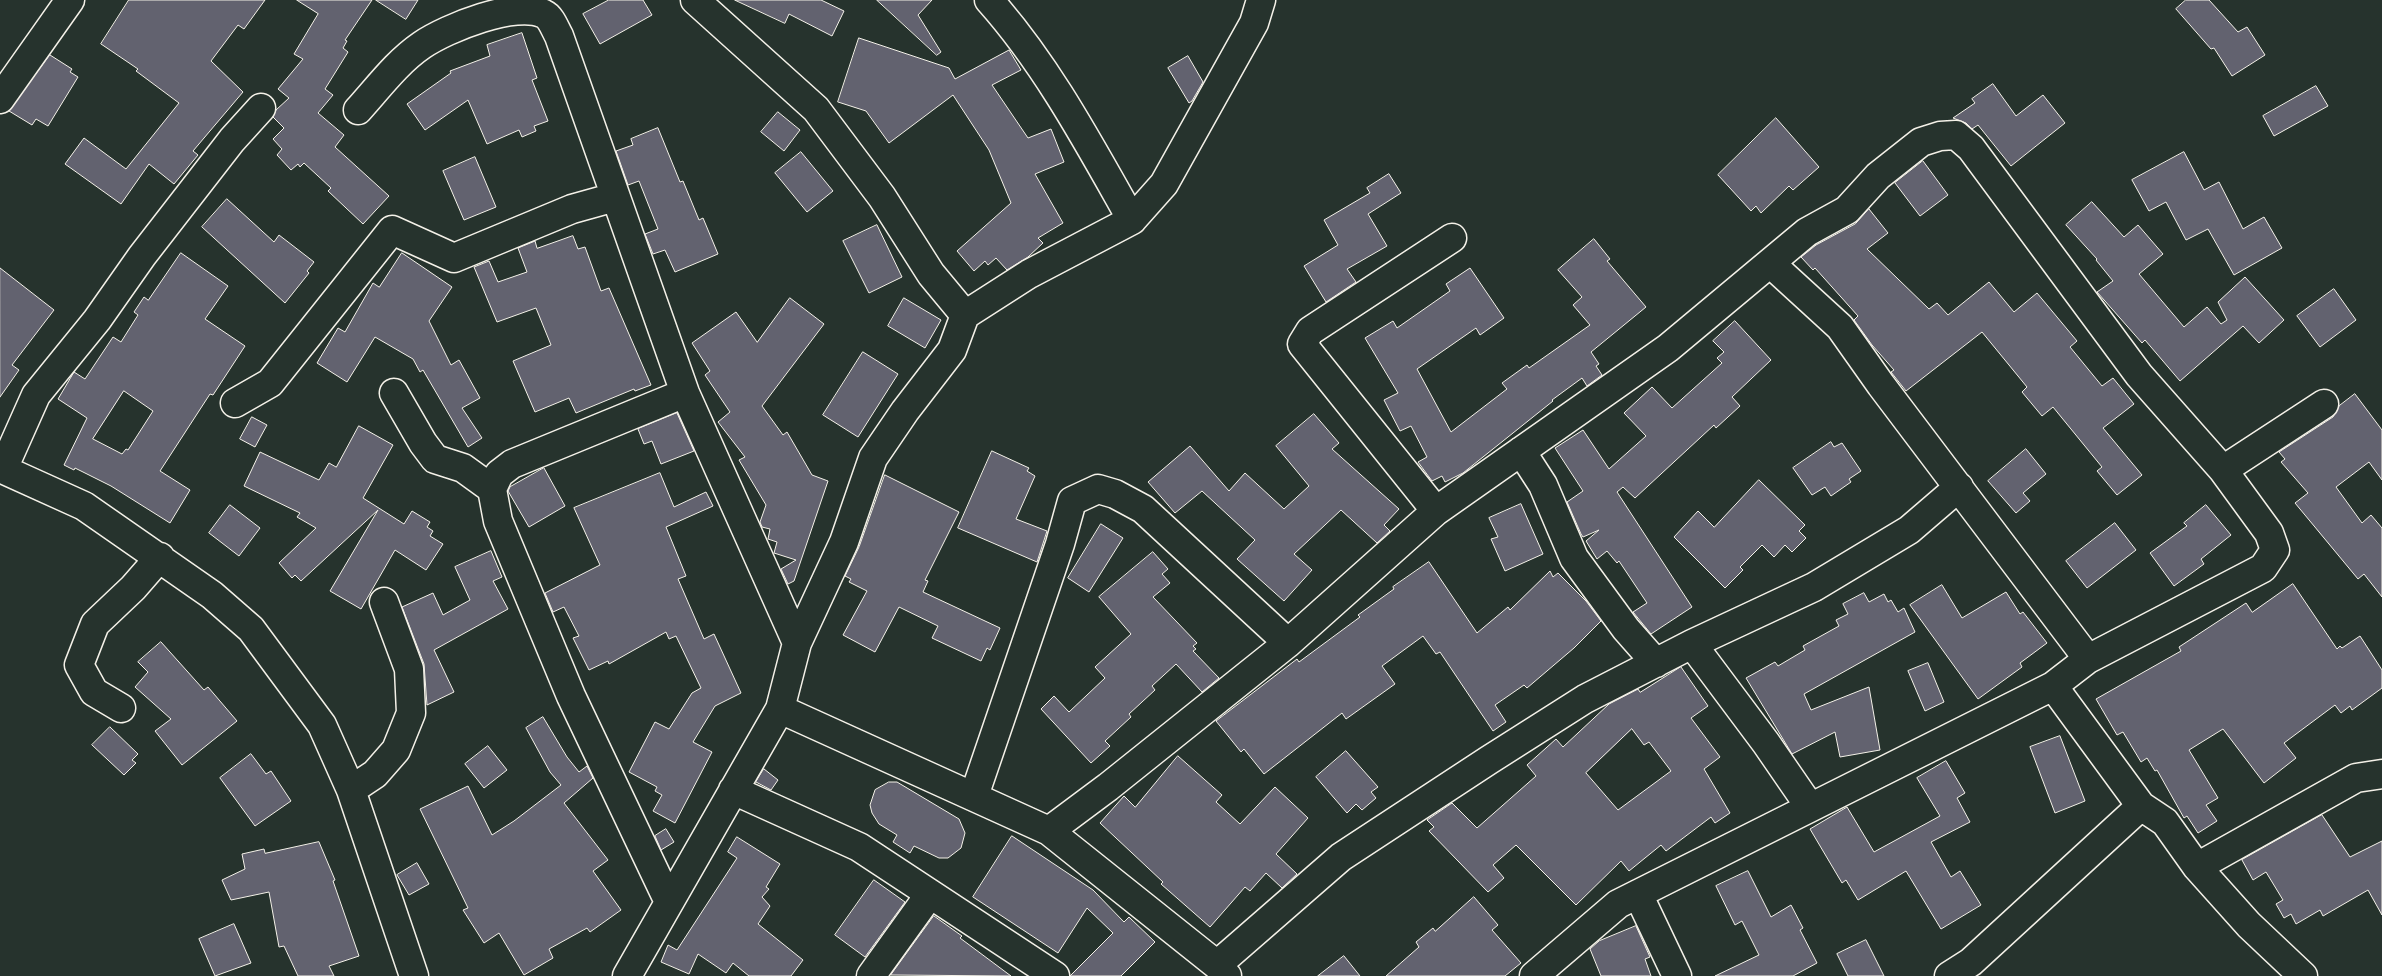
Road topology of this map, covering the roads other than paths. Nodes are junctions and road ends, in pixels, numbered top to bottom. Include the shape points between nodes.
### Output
1 (70, 0) edge
2 (695, 0) edge
3 (989, 0) edge
4 (1260, 0) edge
5 (0, 99) edge
6 (261, 108) dead end
7 (358, 110) dead end
8 (616, 197) junction
9 (1132, 220) junction
10 (1452, 238) dead end
11 (1770, 263) junction
12 (965, 315) junction
13 (394, 393) dead end
14 (685, 393) junction
15 (235, 403) dead end
16 (2324, 404) dead end
17 (1521, 451) junction
18 (2, 469) edge
19 (2224, 470) junction
20 (1959, 487) junction
21 (492, 489) junction
22 (1436, 512) junction
23 (160, 557) junction
24 (384, 602) dead end
25 (798, 642) junction
26 (1288, 643) junction
27 (1692, 644) junction
28 (2088, 659) junction
29 (1656, 662) junction
30 (2053, 686) junction
31 (121, 708) dead end
32 (780, 709) junction
33 (2382, 774) edge
34 (351, 790) junction
35 (734, 790) junction
36 (974, 796) junction
37 (2141, 806) junction
38 (1810, 807) junction
39 (1049, 831) junction
40 (2197, 867) junction
41 (930, 894) junction
42 (1638, 894) junction
43 (669, 902) junction
44 (1222, 971) edge
45 (414, 976) edge
46 (627, 976) edge
47 (871, 976) edge
48 (1055, 976) edge
49 (1534, 976) edge
50 (1677, 976) edge
51 (1949, 976) edge
52 (2303, 976) edge

1 - 5 street
2 - 12 street via 816,109 882,197 931,274
3 - 9 street via 1016,30 1081,129
4 - 9 street via 1254,23 1164,184
6 - 18 street via 232,140 97,320 36,395
7 - 8 street via 400,63 422,44 477,19 529,9 547,15 559,36
8 - 14 street
8 - 15 street via 572,210 454,258 392,230 270,383
9 - 12 street via 1029,274
10 - 22 street via 1310,331 1302,344
11 - 17 street via 1668,348
11 - 19 street via 1808,232 1847,210 1878,176 1921,142 1956,135 1971,148 2139,375
11 - 20 street via 1840,327
12 - 25 street via 952,350 873,458 844,542
13 - 21 street via 435,459 463,468
14 - 21 street via 512,464 499,474
14 - 25 street
16 - 19 street
17 - 22 street
17 - 29 street via 1543,485 1574,558 1626,629
18 - 23 street via 84,506
19 - 28 street via 2269,533 2275,550 2263,568
20 - 27 street via 1909,530 1814,587
20 - 28 street
21 - 43 street via 498,521 571,696
22 - 26 street
23 - 31 street via 95,624 78,665 94,692
23 - 34 street via 251,629 322,725
24 - 34 street via 409,669 411,713 396,750 375,774
25 - 32 street
26 - 36 street via 1143,509 1098,489 1072,501
26 - 39 street
27 - 29 street
27 - 38 street
28 - 30 street
29 - 44 street via 1585,698 1341,858
30 - 37 street
30 - 38 street
32 - 35 street
32 - 36 street
33 - 40 street via 2356,778
34 - 45 street
35 - 41 street via 858,847
35 - 43 street
36 - 39 street
37 - 40 street via 2165,822
37 - 51 street via 1971,962
38 - 42 street
39 - 44 street
40 - 52 street via 2249,925
41 - 47 street
41 - 48 street
42 - 49 street via 1618,904
42 - 50 street
43 - 46 street

